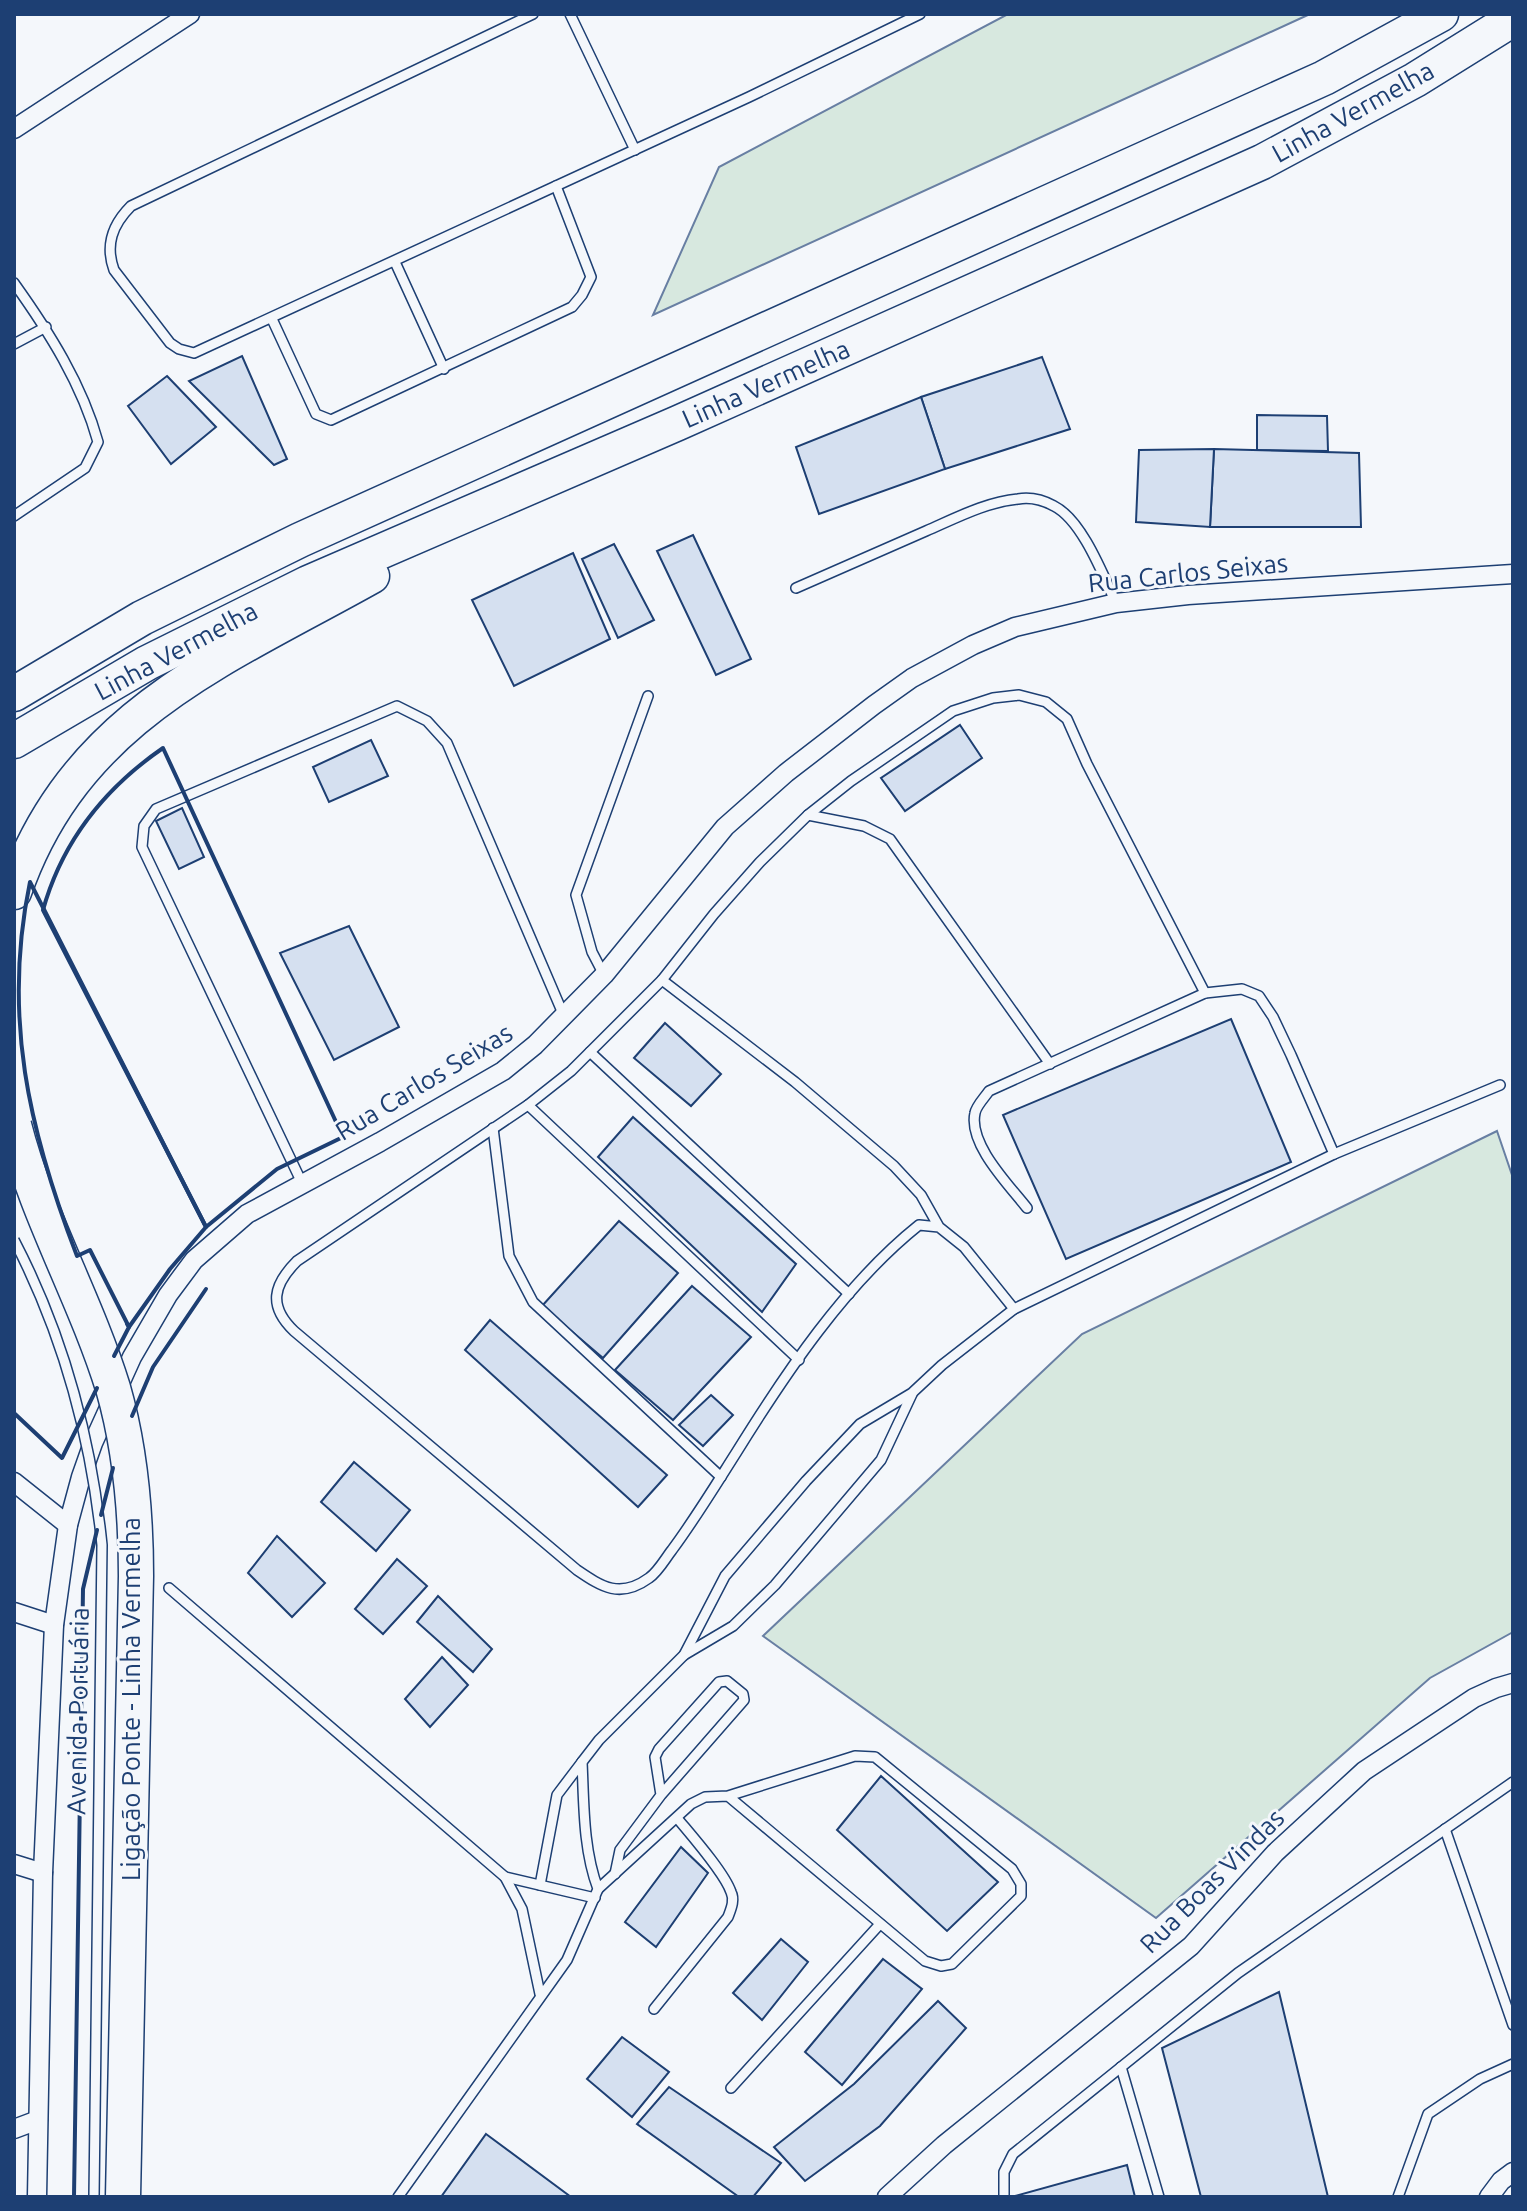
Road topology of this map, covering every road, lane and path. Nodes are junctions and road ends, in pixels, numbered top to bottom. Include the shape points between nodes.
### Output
1 (190, 14) edge
2 (533, 14) edge
3 (570, 14) edge
4 (920, 14) edge
5 (1441, 14) edge
6 (1513, 19) edge
7 (14, 129) edge
8 (635, 150) junction
9 (556, 186) junction
10 (395, 262) junction
11 (14, 283) edge
12 (272, 319) junction
13 (46, 327) junction
14 (14, 344) edge
15 (444, 369) junction
16 (536, 484) junction
17 (14, 516) edge
18 (1513, 574) edge
19 (796, 588) dead end
20 (1116, 603) junction
21 (14, 694) edge
22 (648, 696) dead end
23 (14, 741) edge
24 (808, 815) junction
25 (14, 892) edge
26 (604, 975) junction
27 (662, 980) junction
28 (1205, 993) junction
29 (564, 1016) junction
30 (590, 1052) junction
31 (1050, 1064) junction
32 (1500, 1085) dead end
33 (528, 1105) junction
34 (14, 1125) edge
35 (493, 1128) junction
36 (1334, 1154) junction
37 (302, 1183) junction
38 (1027, 1208) dead end
39 (939, 1227) junction
40 (14, 1240) edge
41 (849, 1294) junction
42 (1014, 1309) junction
43 (799, 1360) junction
44 (912, 1393) junction
45 (721, 1477) junction
46 (14, 1482) edge
47 (68, 1525) junction
48 (169, 1588) dead end
49 (14, 1612) edge
50 (54, 1625) junction
51 (684, 1655) junction
52 (1513, 1683) edge
53 (582, 1762) junction
54 (1513, 1782) edge
55 (661, 1795) junction
56 (728, 1796) junction
57 (677, 1818) junction
58 (1445, 1829) junction
59 (14, 1864) edge
60 (43, 1873) junction
61 (615, 1874) junction
62 (505, 1877) junction
63 (540, 1885) junction
64 (596, 1894) junction
65 (880, 1924) junction
66 (540, 1994) junction
67 (654, 2009) dead end
68 (1513, 2025) edge
69 (1513, 2064) edge
70 (1121, 2067) junction
71 (731, 2088) dead end
72 (38, 2120) junction
73 (14, 2129) edge
74 (1513, 2172) edge
75 (37, 2197) edge
76 (94, 2197) edge
77 (123, 2197) edge
78 (398, 2197) edge
79 (887, 2197) edge
80 (1004, 2197) edge
81 (1159, 2197) edge
82 (1398, 2197) edge
83 (1489, 2197) edge

1 - 7 street
2 - 12 lane via 131,206 121,216 109,244 114,270 170,343 194,353
3 - 8 lane
4 - 8 lane
5 - 21 highway, Linha Vermelha via 1324,78 314,533 142,618
6 - 16 highway, Linha Vermelha via 1415,80 1262,162
8 - 9 lane
9 - 10 lane
9 - 15 lane via 591,277 582,295 572,307
10 - 12 lane
10 - 15 lane
11 - 13 lane
12 - 15 lane via 316,414 331,420
13 - 14 lane
13 - 17 lane via 89,410 98,442 85,468
16 - 23 highway, Linha Vermelha via 283,595 147,663
16 - 25 highway via 163,695 125,725 74,780 47,820
18 - 20 street, Rua Carlos Seixas
19 - 20 lane via 983,506 1034,499 1064,512 1098,563
20 - 26 street, Rua Carlos Seixas via 1015,627 912,678 786,773 725,827
22 - 26 lane via 576,895
24 - 27 lane via 723,903
24 - 28 lane via 953,711 1019,695 1046,702 1067,719
24 - 31 lane via 864,826 890,839
26 - 29 street, Rua Carlos Seixas
27 - 30 lane
27 - 39 lane via 894,1166 921,1195
28 - 31 lane
28 - 36 lane via 1242,989 1259,996
29 - 37 street, Rua Carlos Seixas via 503,1071
29 - 37 lane via 447,743 427,721 397,706 156,809 144,826 142,847
30 - 33 lane
30 - 41 lane
31 - 38 lane via 989,1091 975,1112 977,1138
32 - 36 lane
33 - 35 lane
33 - 43 lane
34 - 77 highway, Ligação Ponte - Linha Vermelha, bridge via 113,1389 133,1503 136,1576
35 - 45 lane via 509,1256 533,1302
35 - 45 lane via 297,1261 277,1288 285,1321 603,1588 624,1589 649,1578
36 - 42 lane
37 - 47 street, Rua Carlos Seixas via 220,1235 168,1295 132,1357 93,1443
39 - 41 lane via 919,1225
39 - 42 lane via 964,1247
40 - 76 lane, Avenida Portuária, bridge via 66,1359 88,1451 102,1545
41 - 43 lane
42 - 44 lane
43 - 45 lane
44 - 51 lane via 860,1424 806,1481 725,1576
44 - 51 lane via 881,1460 775,1585 733,1626
46 - 47 street
47 - 50 street, Rua Carlos Seixas
48 - 62 lane
49 - 50 street
50 - 60 street, Rua Carlos Seixas
51 - 53 lane
52 - 79 street, Rua Boas Vindas via 1474,1698 1364,1771 1275,1853 1191,1946
53 - 63 lane via 557,1795
53 - 64 lane via 583,1814
54 - 58 lane
55 - 55 lane via 744,1700 727,1681 719,1682 659,1749 655,1757
55 - 61 lane via 620,1850
56 - 57 lane via 705,1797
56 - 65 lane
56 - 65 lane via 855,1756 875,1757 1012,1869 1021,1884 1021,1896 952,1964 925,1961
57 - 61 lane
57 - 67 lane via 732,1892 733,1903 728,1917
58 - 68 lane
58 - 70 lane via 1238,1973
59 - 60 street
60 - 72 street, Rua Carlos Seixas
61 - 64 lane
62 - 63 lane
62 - 66 lane via 522,1909
63 - 64 lane
64 - 66 lane via 567,1960
65 - 71 lane
66 - 78 lane
69 - 82 lane via 1428,2114
70 - 80 lane via 1013,2154 1004,2172
70 - 81 lane
72 - 73 street
72 - 75 street, Rua Carlos Seixas
74 - 83 street

